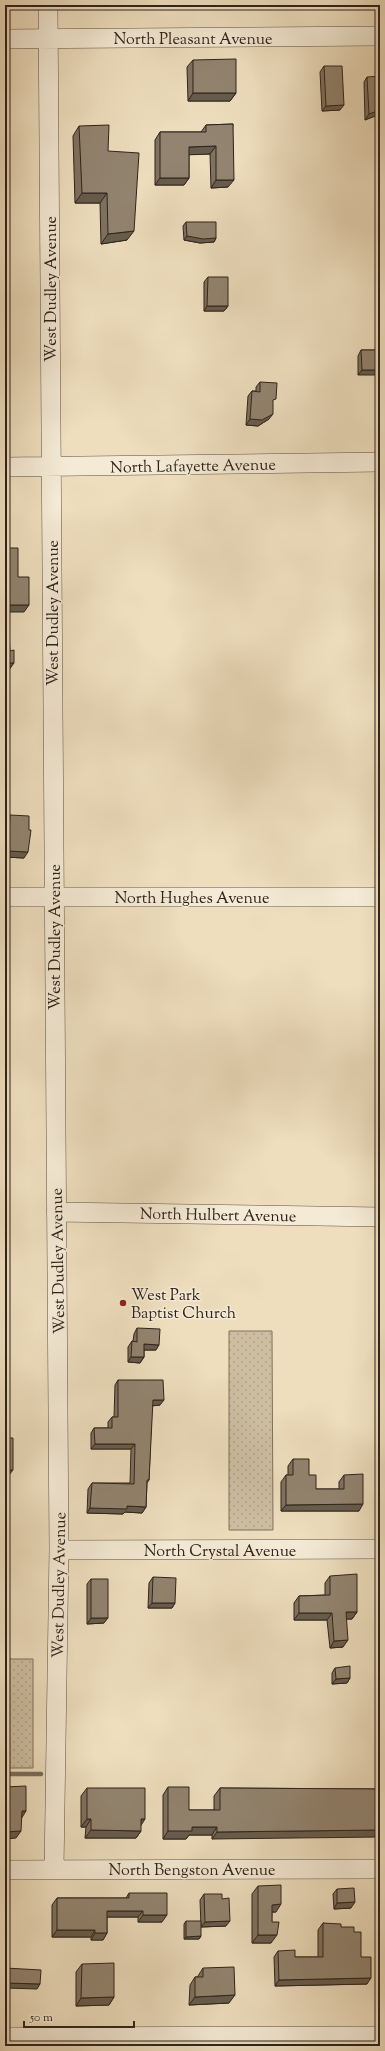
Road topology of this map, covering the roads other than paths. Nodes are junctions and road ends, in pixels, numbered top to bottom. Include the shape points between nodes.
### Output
1 (48, 5) edge
2 (380, 36) edge
3 (5, 39) edge
4 (48, 39) junction
5 (380, 462) edge
6 (5, 467) edge
7 (52, 468) junction
8 (5, 897) edge
9 (53, 897) junction
10 (380, 897) edge
11 (56, 1212) junction
12 (380, 1217) edge
13 (380, 1549) edge
14 (59, 1550) junction
15 (380, 1869) edge
16 (5, 1870) edge
17 (54, 1870) junction
18 (380, 2036) edge
19 (5, 2037) edge

1 - 4 street, West Dudley Avenue
2 - 4 street, North Pleasant Avenue
3 - 4 street, North Pleasant Avenue
4 - 7 street, West Dudley Avenue
5 - 7 street, North Lafayette Avenue
6 - 7 street, North Lafayette Avenue
7 - 9 street, West Dudley Avenue
8 - 9 street, North Hughes Avenue
9 - 10 street, North Hughes Avenue
9 - 11 street, West Dudley Avenue
11 - 12 street, North Hulbert Avenue
11 - 14 street, West Dudley Avenue
13 - 14 street, North Crystal Avenue
14 - 17 street, West Dudley Avenue
15 - 17 street, North Bengston Avenue
16 - 17 street, North Bengston Avenue
18 - 19 street

